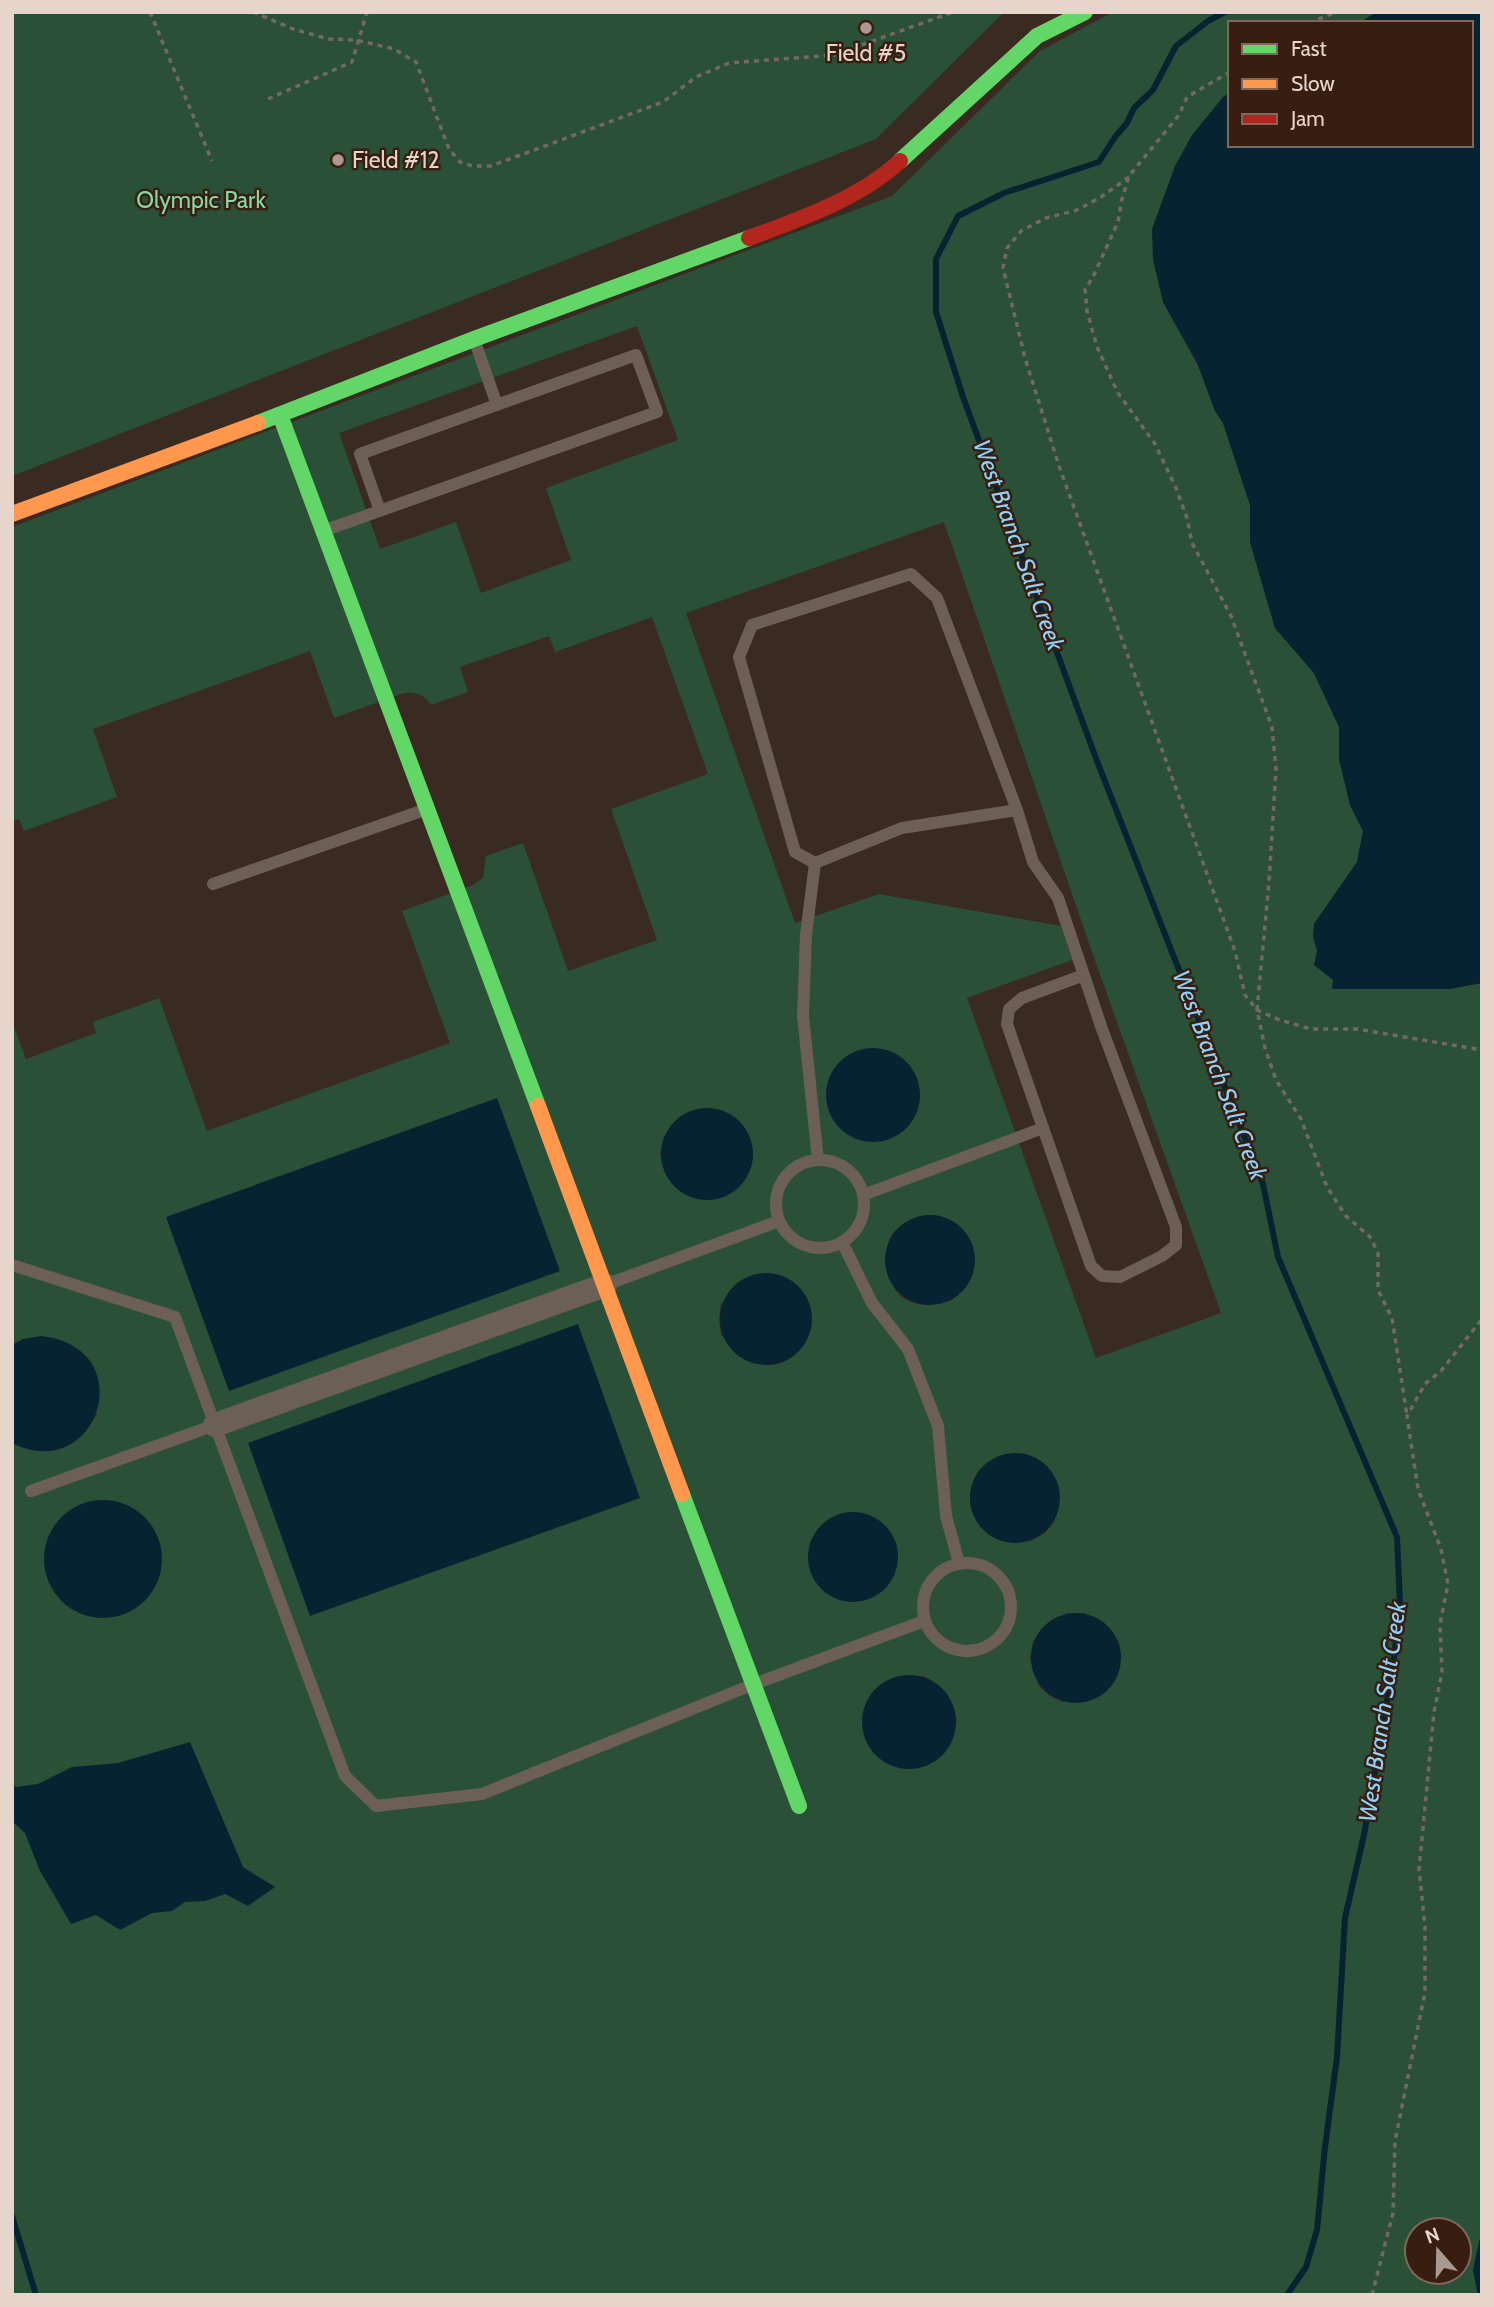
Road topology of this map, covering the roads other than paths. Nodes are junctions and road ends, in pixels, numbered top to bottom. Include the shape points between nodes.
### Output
1 (1085, 12) edge
2 (474, 339) junction
3 (497, 405) junction
4 (280, 415) junction
5 (380, 511) junction
6 (12, 514) edge
7 (324, 531) junction
8 (427, 809) junction
9 (1017, 810) junction
10 (815, 863) junction
11 (213, 884) dead end
12 (1084, 975) junction
13 (1043, 1128) junction
14 (817, 1160) junction
15 (863, 1195) junction
16 (779, 1221) junction
17 (842, 1242) junction
18 (12, 1265) edge
19 (605, 1285) junction
20 (215, 1425) junction
21 (31, 1491) dead end
22 (959, 1563) junction
23 (924, 1621) junction
24 (754, 1684) junction
25 (799, 1806) dead end

1 - 2 street via 1037,36 881,179 798,220
2 - 3 lane
2 - 4 street
3 - 5 lane via 360,454
3 - 5 lane via 636,355 657,412
4 - 6 street
4 - 7 street
5 - 7 lane
7 - 8 street
8 - 11 lane
8 - 19 street
9 - 10 lane via 902,828
9 - 10 lane via 937,598 911,574 752,625 738,657 795,852
9 - 12 lane via 1033,862 1058,898
10 - 14 lane via 803,1016
12 - 13 lane via 1022,998 1009,1009 1007,1024
12 - 13 lane via 1176,1227 1176,1245 1121,1277 1102,1276 1091,1266
13 - 15 lane
14 - 15 lane via 844,1167
14 - 16 lane via 804,1163 782,1180 776,1193
15 - 17 lane via 862,1219
16 - 17 lane via 787,1234 813,1248
16 - 19 lane
17 - 22 lane via 872,1303 908,1349 938,1426 946,1516
18 - 20 lane via 175,1317
19 - 20 street
19 - 24 street
20 - 21 lane
20 - 24 lane via 345,1776 376,1806 482,1794
22 - 23 lane via 944,1568 925,1591
22 - 23 lane via 987,1567 1007,1587 1011,1615 1006,1628 985,1648 957,1651 942,1645
23 - 24 lane
24 - 25 street

